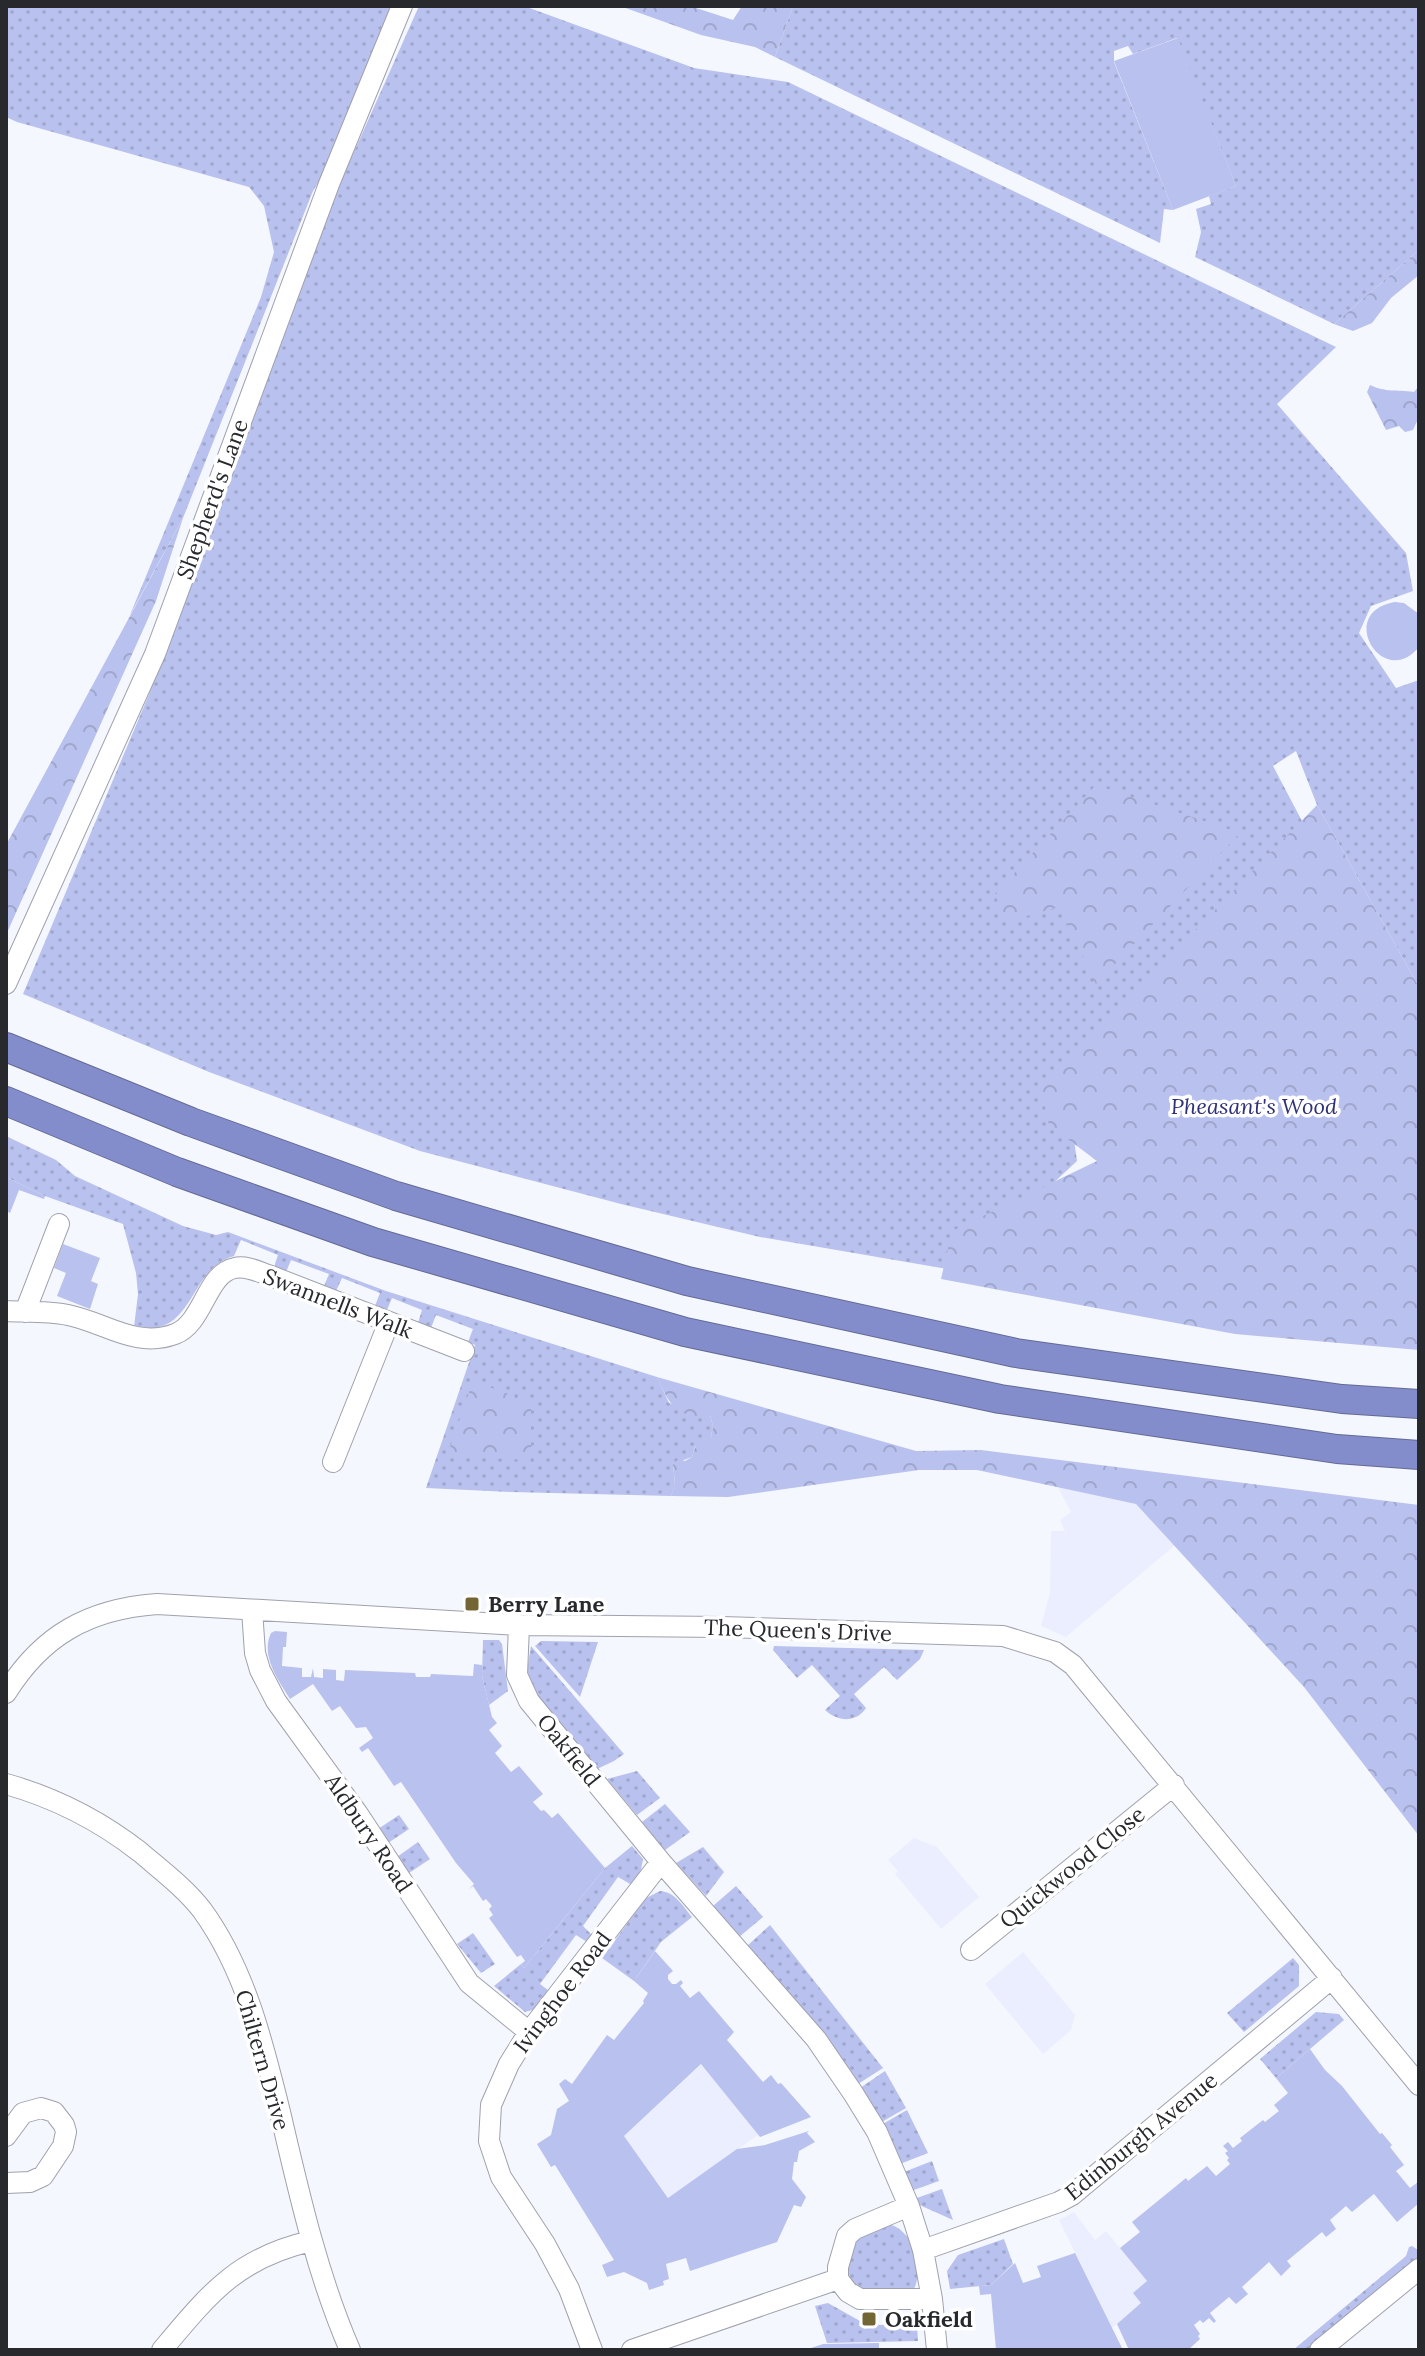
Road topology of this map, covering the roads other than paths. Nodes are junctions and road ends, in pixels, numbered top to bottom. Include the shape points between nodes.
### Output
1 (402, 6) edge
2 (6, 984) edge
3 (6, 1047) edge
4 (6, 1101) edge
5 (59, 1224) dead end
6 (16, 1312) edge
7 (389, 1322) junction
8 (464, 1351) dead end
9 (1419, 1404) edge
10 (1419, 1455) edge
11 (333, 1462) dead end
12 (252, 1610) junction
13 (519, 1625) junction
14 (6, 1693) edge
15 (6, 1784) edge
16 (1174, 1785) junction
17 (661, 1862) junction
18 (971, 1950) dead end
19 (1332, 1978) junction
20 (529, 2032) junction
21 (1419, 2085) edge
22 (6, 2136) edge
23 (6, 2183) edge
24 (909, 2206) junction
25 (311, 2241) junction
26 (923, 2250) junction
27 (1419, 2269) edge
28 (838, 2279) junction
29 (932, 2299) junction
30 (162, 2350) edge
31 (350, 2350) edge
32 (592, 2350) edge
33 (632, 2350) edge
34 (937, 2350) edge
35 (1320, 2350) edge

1 - 2 street, Shepherd's Lane via 323,198 155,654
3 - 9 highway via 191,1122 396,1196 687,1281 1016,1353 1342,1399
4 - 10 highway via 177,1172 373,1242 685,1332 1000,1399 1337,1449
5 - 6 street
6 - 7 street, Swannells Walk via 73,1316 143,1339 164,1337 191,1323 221,1275 242,1268
7 - 8 street, Swannells Walk
7 - 11 street
12 - 13 street, The Queen's Drive
12 - 14 street, The Queen's Drive via 157,1604 110,1610 47,1642
12 - 20 street, Aldbury Road via 255,1653 276,1701 469,1983
13 - 16 street, The Queen's Drive via 1003,1636 1055,1652 1073,1665
13 - 17 street, Oakfield via 517,1675 529,1701
15 - 25 street, Chiltern Drive via 66,1804 98,1822 201,1909 248,1998 261,2037
16 - 18 street, Quickwood Close
16 - 19 street, The Queen's Drive
17 - 20 street, Ivinghoe Road
17 - 24 street, Oakfield via 816,2039 877,2132
19 - 21 street, The Queen's Drive
19 - 26 street, Edinburgh Avenue via 1072,2195
20 - 32 street, Ivinghoe Road via 491,2105 489,2141 501,2177 569,2289
22 - 23 street via 23,2113 41,2108 54,2112 66,2132 43,2176
24 - 26 street, Oakfield
24 - 28 street via 847,2236
25 - 30 street via 261,2257 230,2276
25 - 31 street, Chiltern Drive
26 - 29 street, Oakfield
27 - 35 street
28 - 29 street via 860,2299
28 - 33 street
29 - 34 street, Oakfield

